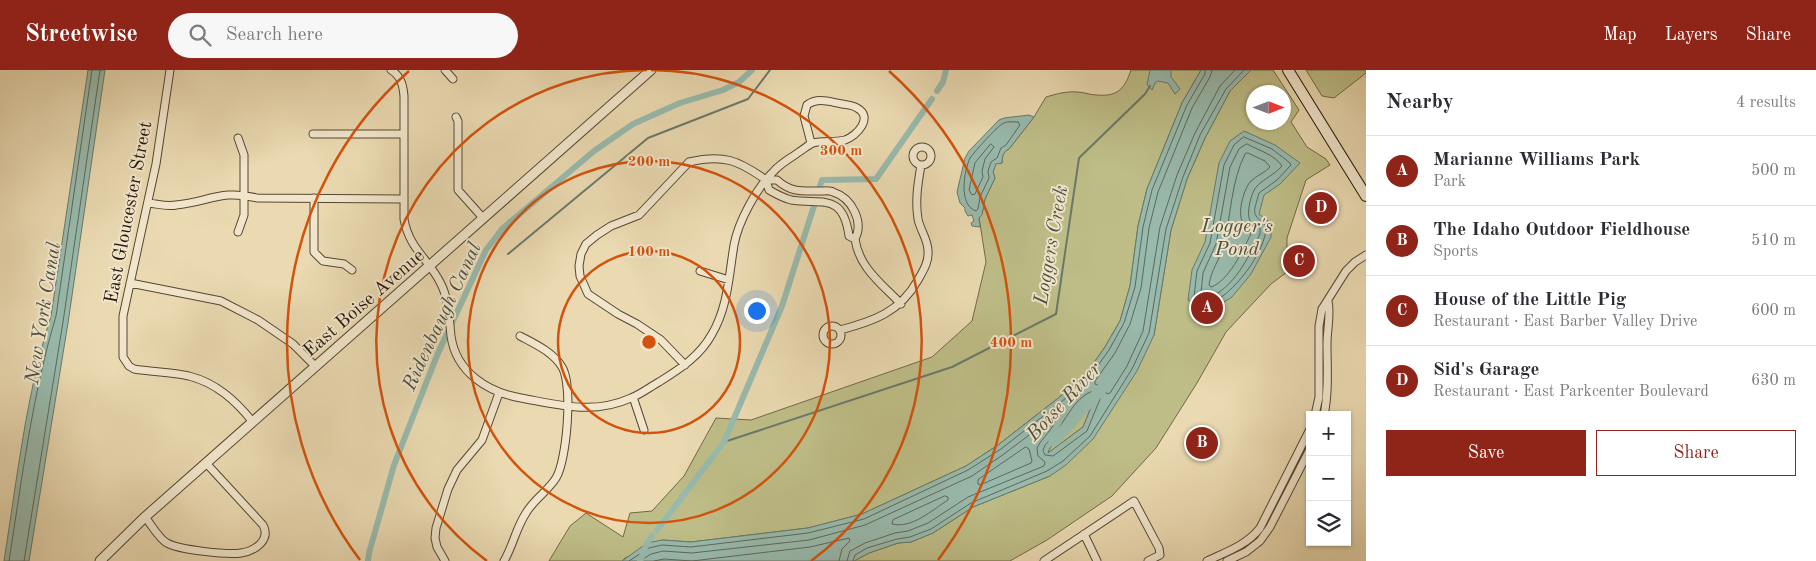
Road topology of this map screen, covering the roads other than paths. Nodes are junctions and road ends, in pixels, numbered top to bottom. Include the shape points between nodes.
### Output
1 (170, 70) edge
2 (391, 70) edge
3 (445, 70) edge
4 (651, 70) edge
5 (1288, 70) edge
6 (452, 79) dead end
7 (456, 117) dead end
8 (313, 134) dead end
9 (404, 134) junction
10 (238, 138) dead end
11 (811, 144) junction
12 (921, 165) dead end
13 (766, 180) junction
14 (244, 194) junction
15 (1366, 196) edge
16 (314, 198) junction
17 (404, 199) junction
18 (149, 202) junction
19 (483, 218) junction
20 (238, 232) dead end
21 (855, 239) junction
22 (1366, 255) edge
23 (430, 265) junction
24 (352, 270) dead end
25 (700, 271) dead end
26 (729, 280) junction
27 (130, 283) junction
28 (1328, 301) junction
29 (901, 304) junction
30 (840, 330) dead end
31 (520, 336) dead end
32 (685, 365) junction
33 (315, 366) junction
34 (499, 393) junction
35 (633, 398) junction
36 (567, 407) junction
37 (1316, 411) edge
38 (1324, 411) edge
39 (252, 421) junction
40 (644, 430) dead end
41 (1306, 436) edge
42 (1306, 456) edge
43 (206, 463) junction
44 (145, 516) junction
45 (1084, 534) junction
46 (100, 561) edge
47 (445, 561) edge
48 (504, 561) edge
49 (1044, 561) edge
50 (1097, 561) edge
51 (1148, 561) edge
52 (1207, 561) edge
53 (1227, 561) edge

1 - 18 street, East Gloucester Street
2 - 9 street via 401,80 403,88
3 - 6 street
4 - 19 street, East Boise Avenue
5 - 15 main road
7 - 19 street via 458,190
8 - 9 street
9 - 17 street
10 - 14 street via 244,155
11 - 11 street via 838,142 853,136 863,126 861,110 820,100 807,104 804,116
11 - 13 street via 781,164
12 - 29 street via 916,199 918,220 928,246 928,260 912,291
13 - 21 street via 769,190 782,197 828,202 836,207 848,223 849,236
13 - 21 street via 777,180 792,191 832,191 845,199 856,214 859,231
13 - 26 street via 738,229
13 - 32 street via 733,160 689,162 639,215 597,235 586,244 581,254 580,276 588,294 661,340
14 - 16 street via 257,198
14 - 18 street via 224,194 176,206
14 - 20 street via 244,215
16 - 17 street
16 - 24 street via 314,252 323,261 344,264
17 - 23 street via 406,233
18 - 27 street, East Gloucester Street
19 - 23 street, East Boise Avenue
21 - 29 street via 866,268
22 - 28 street via 1346,271
23 - 33 street, East Boise Avenue
23 - 34 street via 443,287 452,338 460,359 476,379
25 - 26 street
26 - 32 street via 724,306 713,333
27 - 33 street via 221,302 258,320 293,344
27 - 39 street, East Gloucester Street via 122,326 125,361 134,369 189,376 205,382 234,400
28 - 37 street via 1322,309 1319,326 1319,389
28 - 38 street
29 - 30 street via 874,320
31 - 36 street via 547,352 562,366 568,382
32 - 35 street
33 - 39 street, East Boise Avenue
34 - 36 street
34 - 47 street via 482,440 457,470 448,489 435,538
35 - 36 street via 600,408
35 - 40 street
36 - 48 street via 561,468 524,515
39 - 43 street, East Boise Avenue
41 - 52 street via 1260,528 1234,548
42 - 53 street via 1260,541
43 - 44 street, East Boise Avenue
43 - 44 street via 263,525 265,537 260,544 240,554 187,549 166,543
44 - 46 street, East Boise Avenue
45 - 49 street
45 - 50 street
45 - 51 street via 1134,501 1159,548 1160,556

